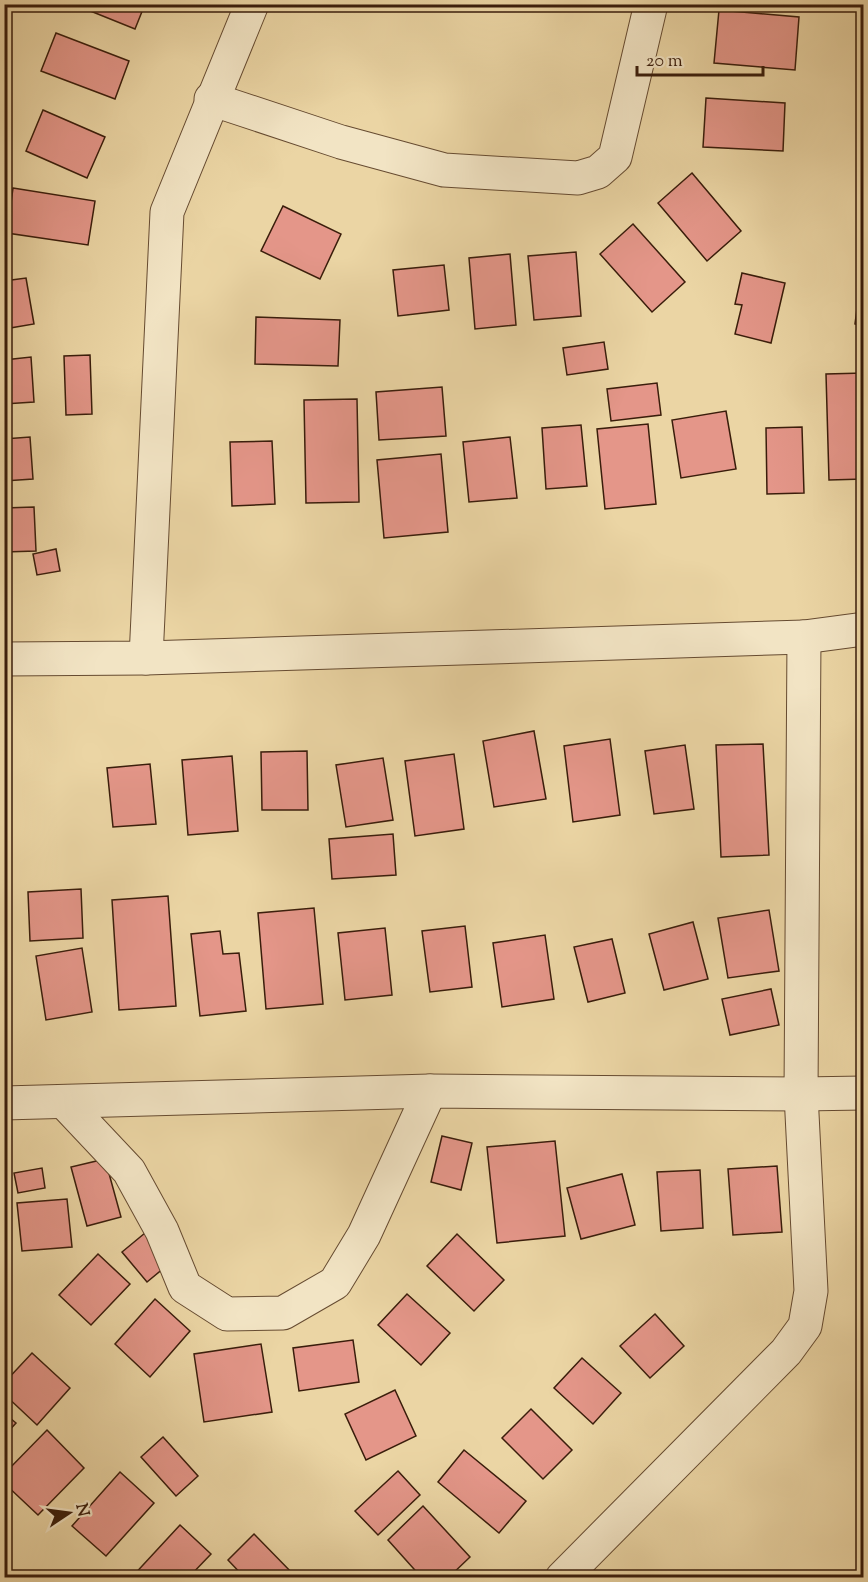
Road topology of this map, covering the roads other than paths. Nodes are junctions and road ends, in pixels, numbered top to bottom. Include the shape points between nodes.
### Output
1 (252, 4) edge
2 (651, 4) edge
3 (211, 99) junction
4 (864, 629) edge
5 (804, 637) junction
6 (146, 658) junction
7 (4, 659) edge
8 (430, 1091) junction
9 (864, 1093) edge
10 (801, 1094) junction
11 (63, 1102) junction
12 (4, 1103) edge
13 (562, 1578) edge

1 - 3 street
2 - 3 street via 615,157 598,172 578,178 444,170 341,142
3 - 6 street via 167,212
4 - 5 street
5 - 6 street
5 - 10 street
6 - 7 street
8 - 10 street
8 - 11 street
8 - 11 street via 364,1235 335,1283 283,1312 227,1314 185,1287 162,1231 129,1171
9 - 10 street
10 - 13 street via 811,1291 805,1326 786,1352
11 - 12 street

